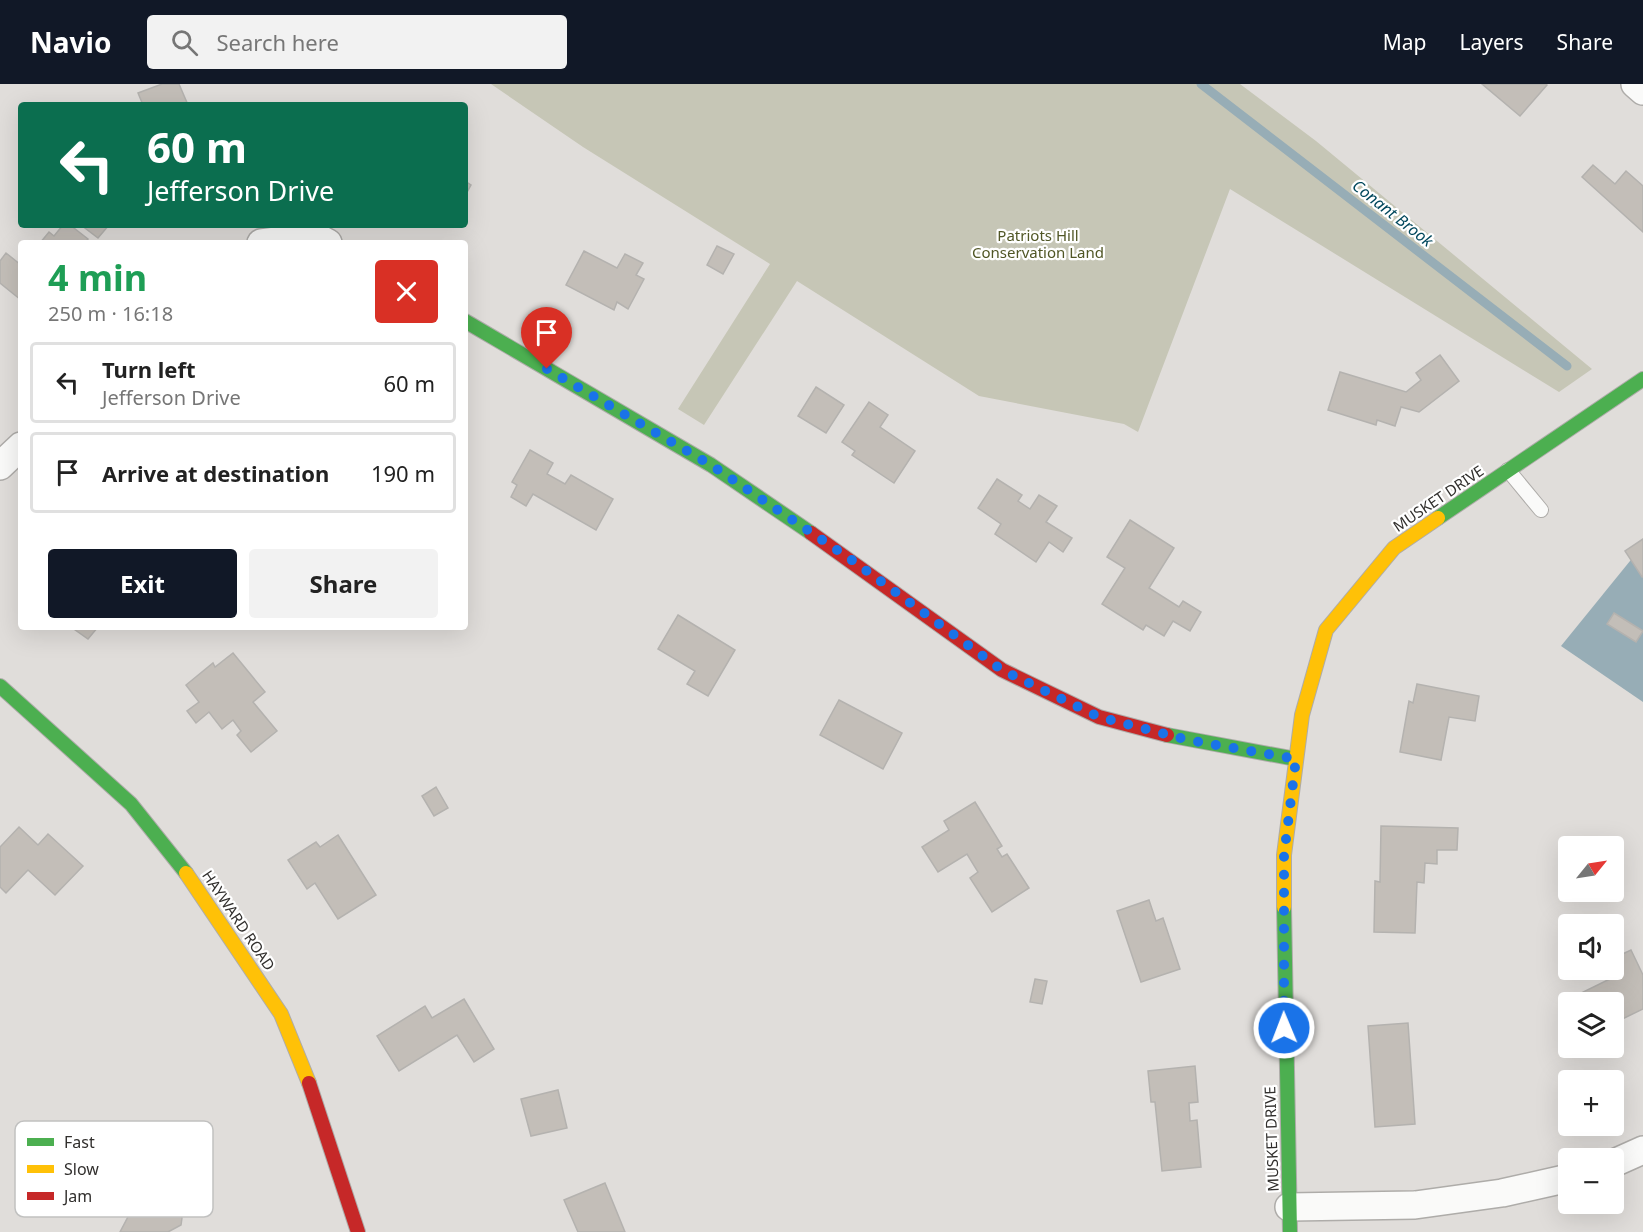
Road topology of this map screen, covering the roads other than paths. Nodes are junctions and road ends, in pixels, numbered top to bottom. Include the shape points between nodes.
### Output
1 (1635, 84) edge
2 (1643, 91) edge
3 (284, 240) edge
4 (322, 240) edge
5 (468, 323) edge
6 (1643, 379) edge
7 (18, 449) edge
8 (0, 466) edge
9 (1508, 470) junction
10 (1541, 510) dead end
11 (0, 686) edge
12 (1296, 759) junction
13 (1643, 1150) edge
14 (1624, 1159) edge
15 (1558, 1180) edge
16 (1290, 1219) edge
17 (358, 1232) edge

1 - 2 street
3 - 4 street via 315,236
5 - 12 street via 711,465 849,558 1002,670 1099,717 1188,740
6 - 9 street, MUSKET DRIVE
7 - 8 street
9 - 10 lane
9 - 12 street, MUSKET DRIVE via 1394,548 1326,630 1302,715
11 - 17 street, HAYWARD ROAD via 131,804 189,876 237,945 281,1014 320,1110
12 - 16 street, MUSKET DRIVE via 1284,855
13 - 14 street
15 - 16 street via 1502,1193

